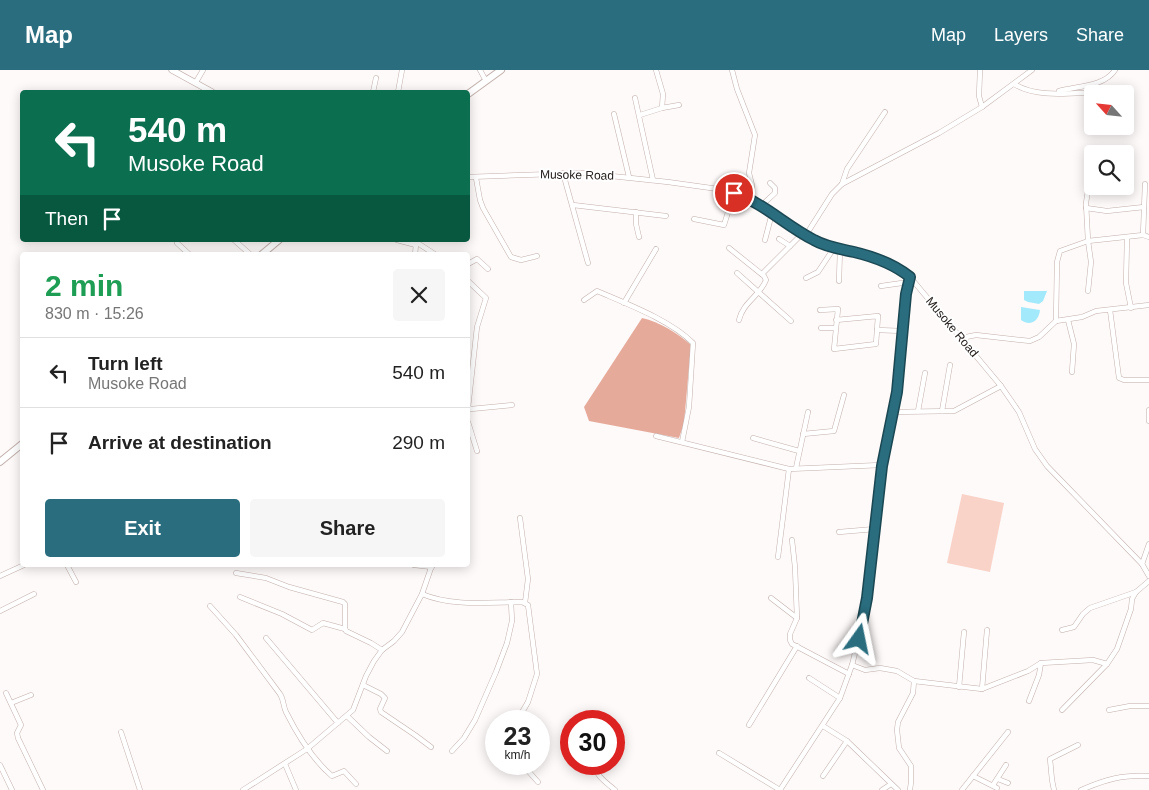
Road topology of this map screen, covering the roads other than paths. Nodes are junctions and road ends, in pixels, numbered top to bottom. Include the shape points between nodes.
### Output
1 (172, 70) edge
2 (203, 70) edge
3 (402, 70) edge
4 (480, 70) edge
5 (501, 70) edge
6 (656, 70) edge
7 (732, 70) edge
8 (980, 70) edge
9 (1022, 70) edge
10 (1032, 70) edge
11 (1115, 70) edge
12 (1025, 76) junction
13 (376, 78) dead end
14 (486, 80) junction
15 (196, 82) junction
16 (1014, 84) junction
17 (209, 90) edge
18 (373, 90) edge
19 (398, 90) edge
20 (470, 92) edge
21 (1055, 92) junction
22 (1084, 92) edge
23 (635, 98) dead end
24 (679, 105) dead end
25 (982, 107) junction
26 (662, 108) junction
27 (885, 112) dead end
28 (614, 114) dead end
29 (640, 115) junction
30 (563, 173) junction
31 (470, 177) edge
32 (629, 177) junction
33 (476, 178) junction
34 (654, 180) junction
35 (770, 183) dead end
36 (842, 184) junction
37 (1145, 184) dead end
38 (734, 193) junction
39 (1088, 195) edge
40 (750, 200) junction
41 (573, 205) junction
42 (761, 206) junction
43 (1144, 207) junction
44 (1086, 208) junction
45 (636, 212) junction
46 (772, 213) junction
47 (666, 216) dead end
48 (694, 219) dead end
49 (804, 234) junction
50 (1143, 235) junction
51 (639, 237) dead end
52 (1127, 238) junction
53 (1149, 238) edge
54 (779, 239) dead end
55 (766, 240) dead end
56 (1088, 241) junction
57 (236, 242) edge
58 (276, 242) edge
59 (416, 242) edge
60 (177, 243) dead end
61 (790, 246) junction
62 (730, 248) dead end
63 (834, 248) junction
64 (656, 249) dead end
65 (840, 249) junction
66 (187, 252) edge
67 (248, 252) edge
68 (264, 252) edge
69 (431, 252) edge
70 (537, 256) dead end
71 (470, 263) edge
72 (588, 263) dead end
73 (488, 269) dead end
74 (737, 273) dead end
75 (762, 274) junction
76 (806, 278) dead end
77 (910, 280) junction
78 (839, 281) dead end
79 (470, 283) edge
80 (881, 286) dead end
81 (1088, 291) dead end
82 (758, 292) junction
83 (584, 300) dead end
84 (624, 303) junction
85 (1149, 305) edge
86 (1131, 308) junction
87 (820, 310) dead end
88 (1110, 310) junction
89 (739, 320) dead end
90 (836, 320) junction
91 (1068, 320) junction
92 (1056, 321) junction
93 (791, 322) dead end
94 (821, 328) dead end
95 (835, 328) junction
96 (877, 330) junction
97 (902, 331) junction
98 (961, 338) junction
99 (950, 365) dead end
100 (1072, 372) dead end
101 (925, 374) dead end
102 (1149, 380) edge
103 (1001, 386) junction
104 (470, 390) edge
105 (844, 395) dead end
106 (512, 405) dead end
107 (470, 408) edge
108 (1149, 410) edge
109 (808, 412) dead end
110 (893, 412) junction
111 (918, 412) junction
112 (942, 412) junction
113 (1149, 421) edge
114 (470, 428) edge
115 (803, 434) junction
116 (656, 436) dead end
117 (753, 438) dead end
118 (682, 442) junction
119 (20, 446) edge
120 (477, 451) dead end
121 (799, 451) junction
122 (0, 462) edge
123 (882, 466) junction
124 (796, 468) junction
125 (789, 469) junction
126 (520, 518) dead end
127 (875, 529) junction
128 (839, 532) dead end
129 (792, 540) dead end
130 (1149, 544) edge
131 (778, 557) dead end
132 (1142, 564) junction
133 (20, 567) edge
134 (68, 567) edge
135 (432, 567) edge
136 (236, 573) dead end
137 (0, 576) edge
138 (1149, 576) edge
139 (1149, 581) edge
140 (76, 582) dead end
141 (1136, 592) junction
142 (34, 594) dead end
143 (422, 594) junction
144 (240, 597) dead end
145 (771, 598) dead end
146 (511, 602) junction
147 (525, 603) junction
148 (210, 606) dead end
149 (0, 610) edge
150 (797, 618) junction
151 (345, 629) junction
152 (987, 630) dead end
153 (1062, 630) dead end
154 (964, 632) dead end
155 (266, 638) dead end
156 (797, 646) junction
157 (382, 650) junction
158 (1041, 663) junction
159 (1107, 664) junction
160 (852, 665) junction
161 (849, 674) junction
162 (809, 678) dead end
163 (914, 681) junction
164 (363, 686) junction
165 (959, 687) junction
166 (982, 689) junction
167 (6, 693) dead end
168 (31, 695) dead end
169 (840, 698) junction
170 (1029, 701) dead end
171 (11, 703) junction
172 (1149, 706) edge
173 (523, 710) edge
174 (1062, 710) dead end
175 (1109, 710) dead end
176 (347, 716) junction
177 (338, 723) junction
178 (749, 725) dead end
179 (823, 726) junction
180 (121, 732) dead end
181 (1008, 732) dead end
182 (847, 742) junction
183 (1078, 746) dead end
184 (431, 747) dead end
185 (307, 749) junction
186 (387, 751) dead end
187 (452, 751) dead end
188 (719, 753) dead end
189 (284, 764) junction
190 (0, 765) edge
191 (1006, 765) dead end
192 (532, 775) edge
193 (598, 775) edge
194 (823, 776) dead end
195 (973, 776) junction
196 (1149, 776) edge
197 (998, 778) junction
198 (538, 782) dead end
199 (1008, 783) dead end
200 (356, 784) dead end
201 (891, 784) junction
202 (12, 790) edge
203 (43, 790) edge
204 (140, 790) edge
205 (243, 790) edge
206 (296, 790) edge
207 (615, 790) edge
208 (780, 790) edge
209 (882, 790) edge
210 (898, 790) edge
211 (910, 790) edge
212 (962, 790) edge
213 (1054, 790) edge
214 (1081, 790) edge

1 - 15 street
2 - 15 street
3 - 19 street
4 - 14 street
5 - 14 main road
6 - 26 street via 663,94
7 - 40 street via 755,135 749,174
8 - 25 street
9 - 12 street
10 - 12 street
11 - 21 street via 1106,79
12 - 16 street
13 - 18 street
14 - 20 main road
15 - 17 street
16 - 21 street via 1030,92
16 - 25 street
21 - 22 street
23 - 29 street
24 - 26 street
25 - 36 street
26 - 29 street
27 - 36 street via 847,169
28 - 32 street
29 - 34 street
30 - 32 street, Musoke Road
30 - 33 street, Musoke Road
30 - 41 street
31 - 33 street, Musoke Road
32 - 34 street, Musoke Road
33 - 70 street via 483,208 511,257 521,260
34 - 38 street, Musoke Road
35 - 42 street via 775,193
36 - 49 street
37 - 43 street
38 - 40 street, Musoke Road
38 - 48 street via 724,226
39 - 44 street
40 - 42 street, Musoke Road
41 - 45 street
41 - 72 street
42 - 46 street, Musoke Road
43 - 44 street via 1107,211
43 - 50 street
44 - 56 street
45 - 47 street
45 - 51 street
46 - 49 street, Musoke Road
46 - 55 street
49 - 61 street
49 - 63 street, Musoke Road
50 - 52 street
50 - 53 street
52 - 56 street
52 - 86 street via 1126,283
54 - 61 street
56 - 81 street via 1091,262
56 - 92 street via 1060,251
57 - 67 street
58 - 68 main road
59 - 69 street
60 - 66 street
61 - 75 street
62 - 75 street
63 - 65 street, Musoke Road
63 - 76 street via 818,272
64 - 84 street
65 - 77 street, Musoke Road via 882,260 901,270
65 - 78 street
71 - 73 street via 477,258
74 - 82 street
75 - 82 street via 765,282
77 - 80 street
77 - 97 street
77 - 98 street, Musoke Road
79 - 104 street via 486,298 477,327
82 - 89 street via 744,307
82 - 93 street
83 - 84 street via 597,291
84 - 118 street via 664,323 693,343 689,407
85 - 86 street
86 - 88 street
87 - 90 street via 838,309
88 - 91 street
88 - 102 street via 1119,378
90 - 95 street
90 - 96 street via 878,316
91 - 92 street
91 - 100 street via 1074,344
92 - 98 street via 1030,341 976,336
94 - 95 street
95 - 96 street via 834,349 876,344
96 - 97 street
97 - 110 street
98 - 103 street, Musoke Road
99 - 112 street
101 - 111 street
103 - 112 street via 954,411
103 - 132 street, Musoke Road via 1019,412 1035,449 1047,466
105 - 115 street via 834,431
106 - 107 street
108 - 113 street
109 - 115 street
110 - 111 street
110 - 123 street
111 - 112 street
114 - 120 street
115 - 121 street
116 - 118 street
117 - 121 street
118 - 125 street
119 - 122 main road
121 - 124 street
123 - 124 street
123 - 127 street
124 - 125 street
125 - 131 street
126 - 147 street via 528,579
127 - 128 street
127 - 160 street via 867,598
129 - 150 street
130 - 132 street
132 - 138 street, Musoke Road
133 - 137 street
134 - 140 street
135 - 143 street
136 - 151 street via 266,578 343,602
139 - 141 street
141 - 153 street via 1090,608 1074,627
141 - 159 street via 1117,649
142 - 149 street
143 - 146 street via 448,601
143 - 157 street via 399,636
144 - 151 street via 312,630 323,623
145 - 150 street
146 - 147 street
146 - 187 street via 509,636 496,672 475,720
147 - 173 street via 537,674
148 - 185 street via 236,634 284,699 285,709
150 - 156 street via 790,640
151 - 157 street
152 - 166 street
154 - 165 street
155 - 177 street
156 - 161 street
156 - 178 street
157 - 164 street
158 - 159 street via 1093,660
158 - 166 street
158 - 170 street
159 - 174 street
160 - 161 street
160 - 163 street via 865,670 897,671
161 - 169 street
162 - 169 street
163 - 165 street
163 - 211 street via 913,693 897,730 899,748 910,766
164 - 176 street
164 - 184 street via 385,698 381,712
165 - 166 street
167 - 171 street
168 - 171 street
169 - 179 street
171 - 203 street via 21,725 18,738
172 - 175 street
176 - 177 street
176 - 186 street
177 - 185 street
179 - 182 street
179 - 208 street
180 - 204 street
181 - 195 street
182 - 194 street
182 - 201 street
183 - 213 street via 1050,759
185 - 189 street
185 - 200 street via 332,776 344,771
188 - 208 street
189 - 205 street
189 - 206 street
190 - 202 street
191 - 197 street
192 - 198 street
193 - 207 street
195 - 197 street via 995,786
195 - 212 street
196 - 214 street via 1106,779
197 - 199 street
201 - 209 street
201 - 210 street

